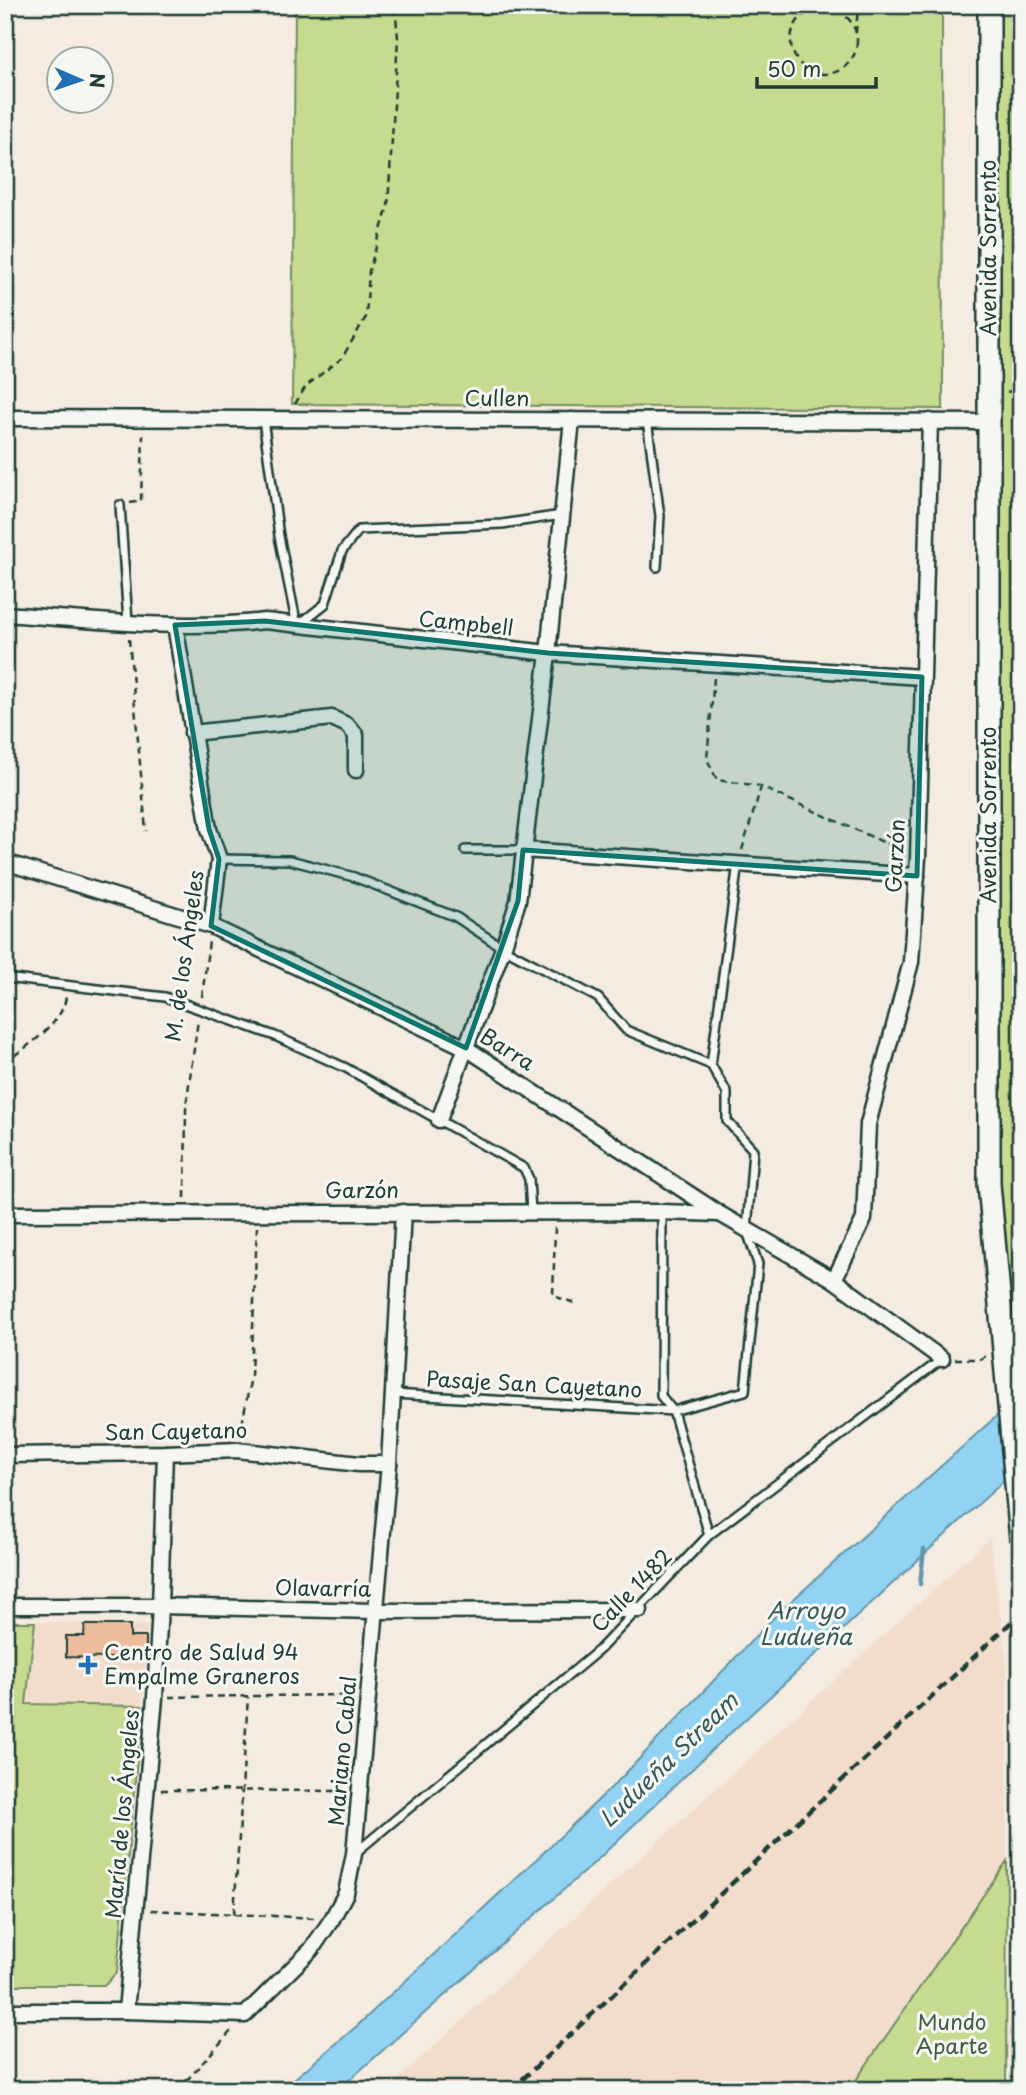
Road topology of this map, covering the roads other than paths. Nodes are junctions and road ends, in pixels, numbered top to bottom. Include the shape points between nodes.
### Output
1 (981, 5) edge
2 (989, 5) edge
3 (989, 89) junction
4 (5, 418) edge
5 (263, 419) junction
6 (572, 420) junction
7 (647, 421) junction
8 (930, 421) junction
9 (989, 422) junction
10 (120, 505) road end
11 (562, 515) junction
12 (657, 567) dead end
13 (5, 614) edge
14 (128, 622) junction
15 (175, 625) junction
16 (297, 626) junction
17 (548, 653) junction
18 (922, 677) junction
19 (192, 733) junction
20 (356, 770) dead end
21 (465, 850) dead end
22 (523, 850) junction
23 (219, 859) junction
24 (5, 862) edge
25 (738, 863) junction
26 (917, 876) junction
27 (211, 926) junction
28 (503, 948) junction
29 (5, 978) edge
30 (466, 1048) junction
31 (711, 1066) junction
32 (439, 1120) junction
33 (662, 1212) junction
34 (403, 1213) junction
35 (531, 1213) junction
36 (5, 1214) edge
37 (720, 1214) junction
38 (747, 1231) junction
39 (834, 1280) junction
40 (942, 1359) joint
41 (393, 1394) junction
42 (673, 1411) junction
43 (165, 1453) junction
44 (5, 1455) edge
45 (388, 1464) junction
46 (709, 1535) junction
47 (1021, 1540) edge
48 (5, 1606) edge
49 (160, 1606) junction
50 (640, 1610) junction
51 (375, 1611) junction
52 (354, 1854) junction
53 (5, 2011) edge
54 (126, 2011) junction

1 - 3 main road, Avenida Sorrento
2 - 3 main road, Avenida Sorrento
3 - 9 main road, Avenida Sorrento
4 - 5 street, Cullen
5 - 6 street, Cullen
5 - 16 lane
6 - 7 street, Cullen
6 - 11 street
7 - 8 street, Cullen
7 - 12 lane via 660,516
8 - 9 street, Cullen
8 - 18 street, Garzón
9 - 47 main road, Avenida Sorrento, bridge via 989,1184
10 - 14 lane
11 - 16 lane via 502,524 359,530 342,551 325,604
11 - 17 street
13 - 14 street, Campbell
14 - 15 street, Campbell
15 - 16 street, Campbell via 265,621
15 - 19 street, M. de los Ángeles
16 - 17 street, Campbell
17 - 18 street, Campbell
17 - 22 street
18 - 26 street, Garzón
19 - 20 street via 332,718 356,735
19 - 23 street, M. de los Ángeles
21 - 22 lane
22 - 25 street
22 - 28 street via 518,901
23 - 27 street, M. de los Ángeles
23 - 28 lane via 290,860 354,877 457,917
24 - 27 street, Barra
25 - 26 street
25 - 31 lane
26 - 39 street, Garzón via 911,961 869,1125 864,1219
27 - 30 street, Barra
28 - 30 street
28 - 31 lane via 598,998 626,1030
29 - 32 lane via 165,998 275,1036 346,1068
30 - 32 street
30 - 37 street, Barra
31 - 38 lane via 727,1093 727,1121 754,1150
32 - 35 lane via 524,1168 530,1180
33 - 35 street, Garzón
33 - 37 street, Garzón
33 - 42 lane, Pasaje San Cayetano via 661,1396
34 - 35 street, Garzón
34 - 36 street, Garzón
34 - 41 street, Mariano Cabal
37 - 38 street, Barra
38 - 39 street, Barra
38 - 42 lane via 758,1264 744,1391
39 - 40 street, Barra
40 - 46 lane, Calle 1482
41 - 42 lane, Pasaje San Cayetano
41 - 45 street, Mariano Cabal
42 - 46 lane, Pasaje San Cayetano
43 - 44 street, San Cayetano
43 - 45 street, San Cayetano via 237,1450
43 - 49 street, María de los Ángeles
45 - 51 street, Mariano Cabal
46 - 50 lane, Calle 1482
48 - 49 street, Olavarría
49 - 51 street, Olavarría
49 - 54 street, María de los Ángeles
50 - 51 street, Olavarría
50 - 52 lane, Calle 1482 via 599,1650
51 - 52 street, Mariano Cabal
52 - 54 street, Mariano Cabal via 346,1893 332,1919 311,1950 245,2015
53 - 54 street

